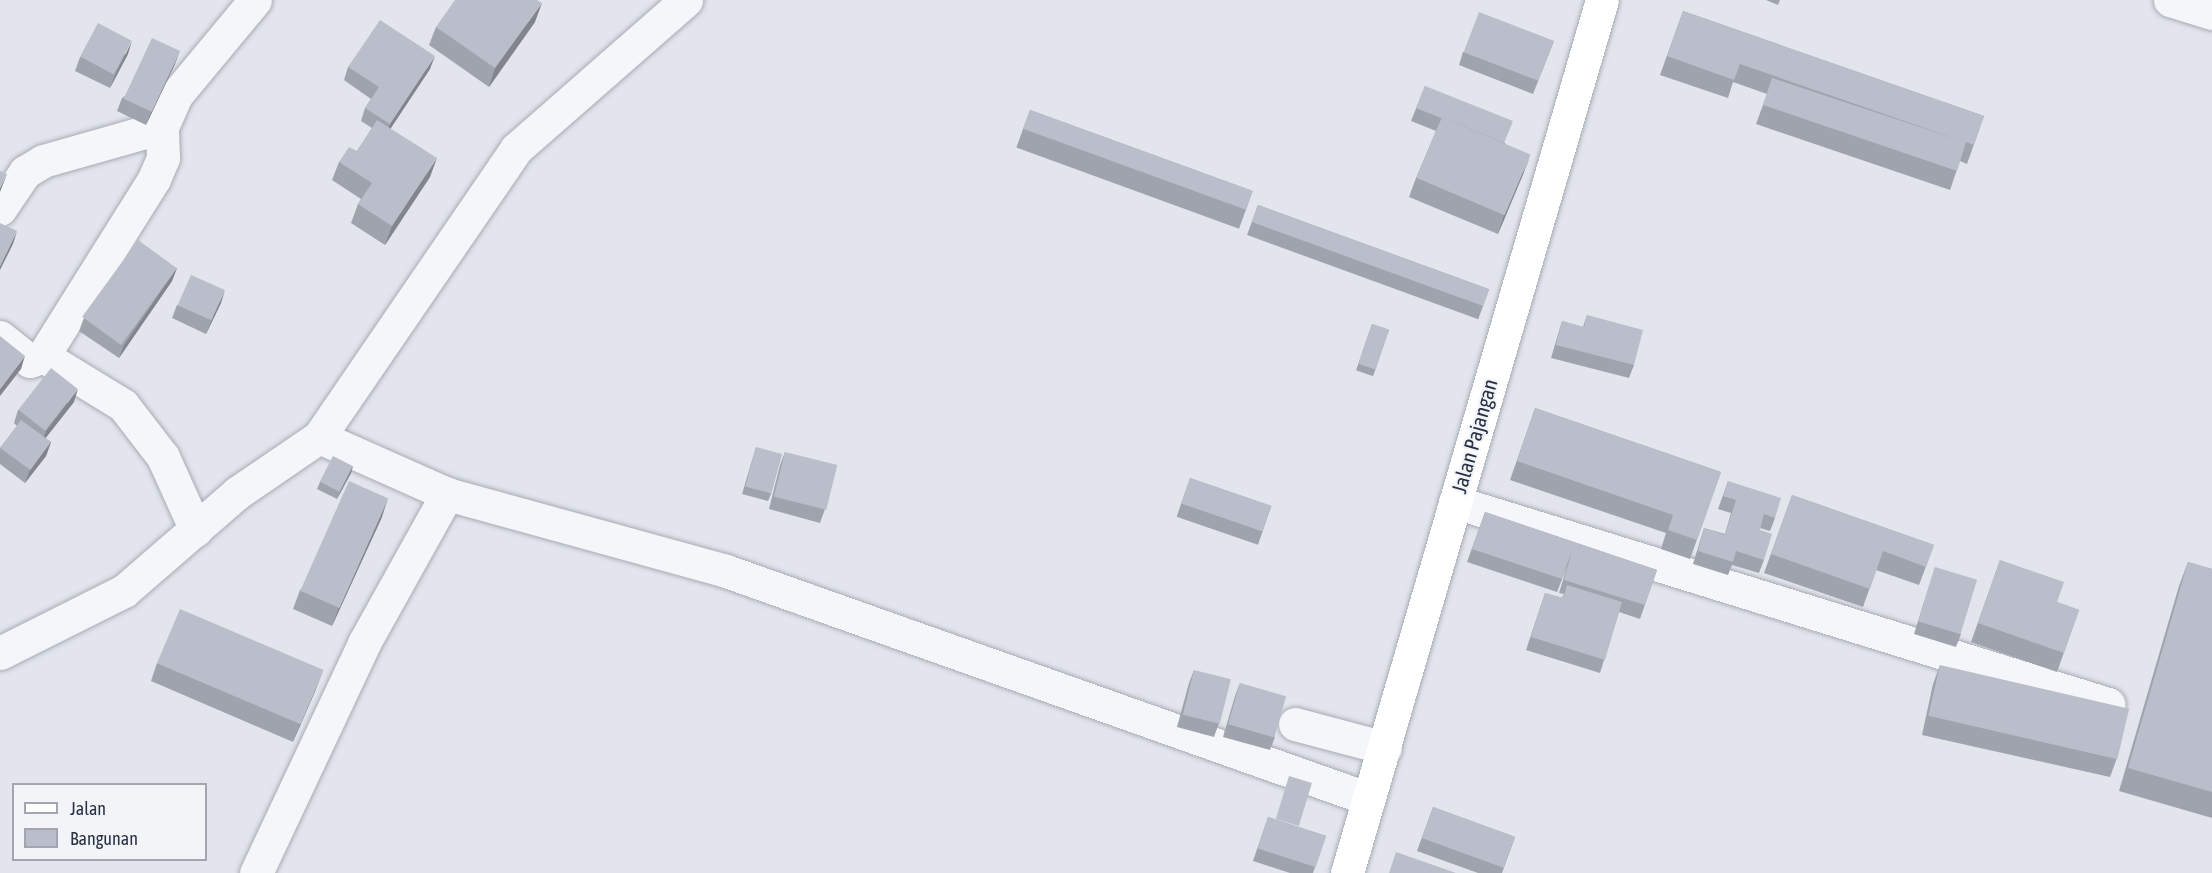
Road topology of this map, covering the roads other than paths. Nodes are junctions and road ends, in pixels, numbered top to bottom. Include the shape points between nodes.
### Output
1 (255, 0) edge
2 (686, 0) edge
3 (1602, 0) edge
4 (2170, 0) edge
5 (2212, 13) edge
6 (162, 127) junction
7 (0, 209) edge
8 (0, 337) edge
9 (43, 356) junction
10 (319, 437) junction
11 (447, 494) junction
12 (1455, 502) junction
13 (196, 530) junction
14 (0, 653) edge
15 (2108, 704) edge
16 (1295, 724) dead end
17 (1385, 748) junction
18 (1369, 799) junction
19 (256, 873) edge
20 (1347, 873) edge

1 - 6 street via 177,94
2 - 10 street via 516,149
3 - 12 main road, Jalan Pajangan
4 - 5 street
6 - 7 street via 42,161 25,172
6 - 9 street via 163,158 154,179
8 - 9 street via 30,361
9 - 13 street via 123,405 163,457
10 - 11 street
10 - 13 street via 237,493
11 - 18 street via 726,571
11 - 19 street via 364,643
12 - 15 street
12 - 17 main road, Jalan Pajangan
13 - 14 street via 124,591
16 - 17 street
17 - 18 main road, Jalan Pajangan
18 - 20 main road, Jalan Pajangan

